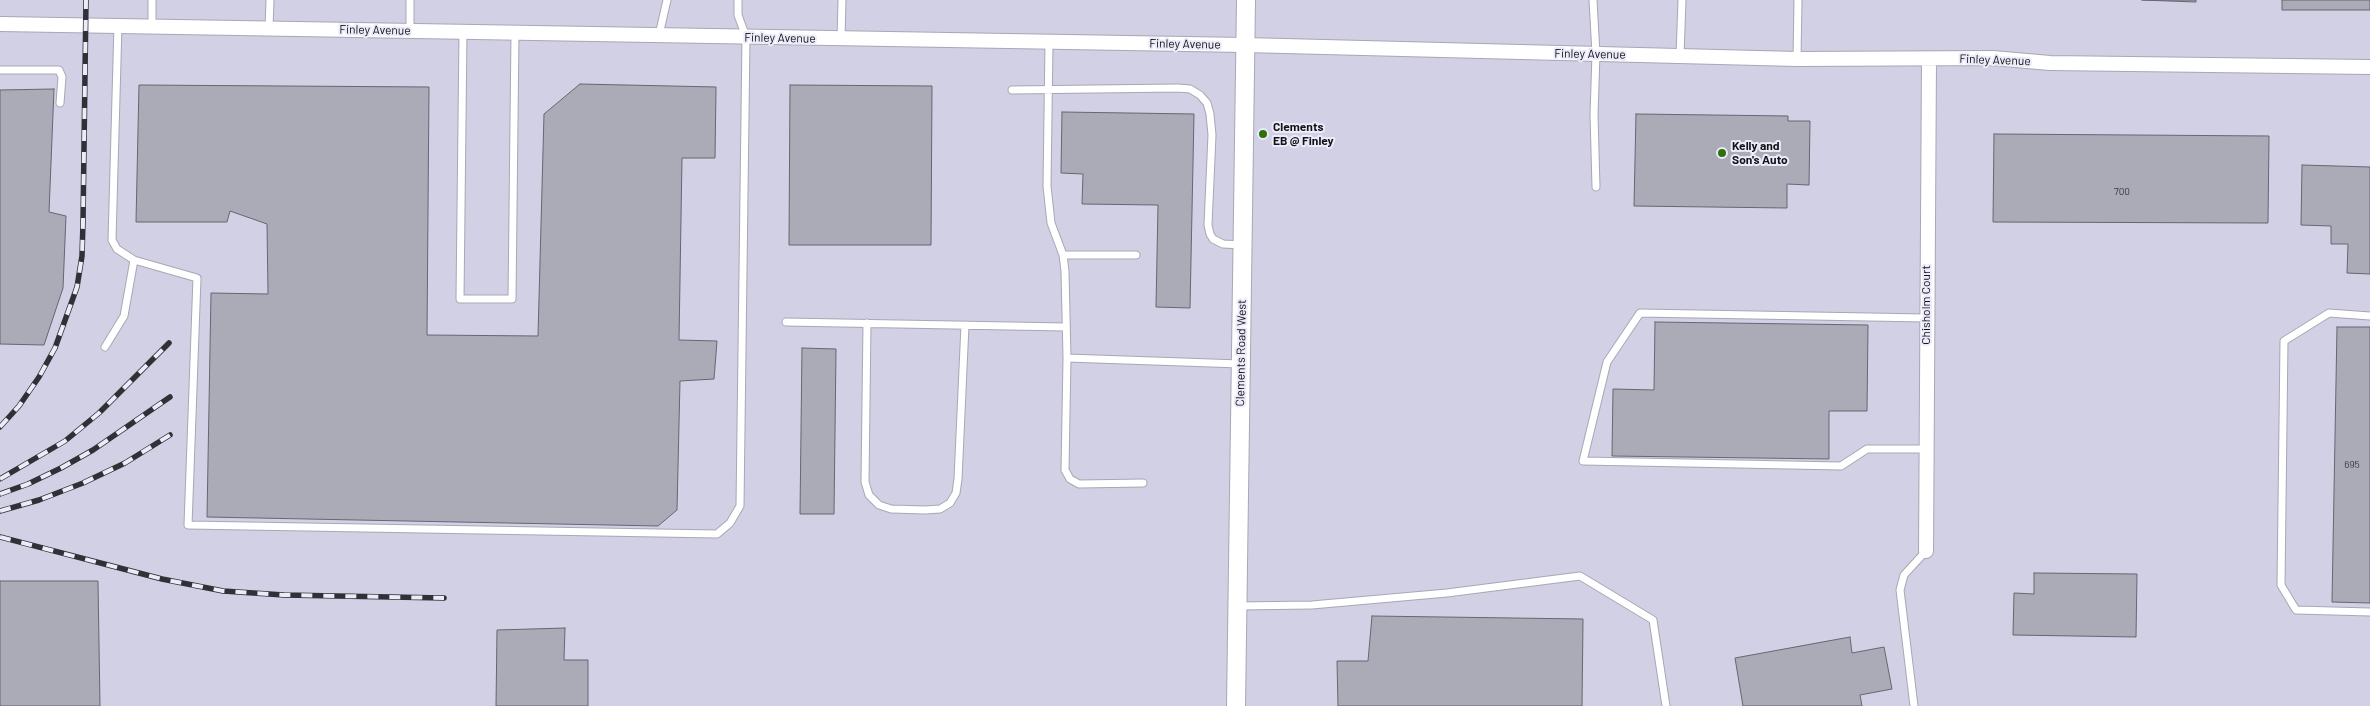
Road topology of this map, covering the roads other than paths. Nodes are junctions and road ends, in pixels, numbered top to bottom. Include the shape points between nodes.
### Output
1 (152, 0) edge
2 (270, 0) edge
3 (410, 0) edge
4 (667, 0) edge
5 (738, 0) edge
6 (842, 0) edge
7 (1246, 0) edge
8 (1593, 0) edge
9 (1682, 0) edge
10 (1798, 0) edge
11 (0, 24) edge
12 (118, 25) junction
13 (152, 26) junction
14 (269, 28) junction
15 (410, 31) junction
16 (463, 32) junction
17 (515, 33) junction
18 (659, 35) junction
19 (746, 37) junction
20 (841, 39) junction
21 (1049, 43) junction
22 (1245, 45) junction
23 (1596, 54) junction
24 (1680, 56) junction
25 (1797, 59) junction
26 (1929, 60) junction
27 (2370, 67) edge
28 (0, 70) edge
29 (1048, 89) junction
30 (1012, 90) dead end
31 (60, 103) dead end
32 (1596, 187) dead end
33 (1243, 245) junction
34 (1064, 255) junction
35 (1136, 255) dead end
36 (134, 260) junction
37 (2370, 316) edge
38 (1926, 318) junction
39 (786, 322) dead end
40 (866, 323) junction
41 (965, 325) junction
42 (1066, 327) junction
43 (105, 347) dead end
44 (1067, 358) junction
45 (1240, 364) junction
46 (1926, 449) junction
47 (1143, 483) dead end
48 (1926, 551) joint
49 (1238, 606) junction
50 (2370, 612) edge
51 (1236, 706) edge
52 (1666, 706) edge
53 (1914, 706) edge

1 - 13 lane
2 - 14 lane
3 - 15 lane
4 - 18 lane
5 - 19 lane via 738,15
6 - 20 lane
7 - 22 street, Clements Road West
8 - 23 lane
9 - 24 lane
10 - 25 lane
11 - 12 street, Finley Avenue
12 - 13 street, Finley Avenue
12 - 36 lane via 112,240 117,249
13 - 14 street, Finley Avenue
14 - 15 street, Finley Avenue
15 - 16 street, Finley Avenue
16 - 17 street, Finley Avenue
16 - 17 lane via 460,299 512,299
17 - 18 street, Finley Avenue
18 - 19 street, Finley Avenue
19 - 20 street, Finley Avenue
19 - 36 lane via 740,506 730,523 717,534 188,525 197,278
20 - 21 street, Finley Avenue
21 - 22 street, Finley Avenue
21 - 29 lane
22 - 23 street, Finley Avenue
22 - 33 street, Clements Road West
23 - 24 street, Finley Avenue
23 - 32 lane
24 - 25 street, Finley Avenue
25 - 26 street, Finley Avenue
26 - 27 street, Finley Avenue via 1993,58 2050,63
26 - 38 street, Chisholm Court
28 - 31 lane via 59,70 62,77
29 - 30 lane
29 - 33 lane via 1178,88 1190,89 1200,95 1207,102 1212,135 1210,234 1223,244
29 - 34 lane via 1047,186 1051,223
33 - 45 street, Clements Road West
34 - 35 lane
34 - 42 lane
36 - 43 lane via 124,316
37 - 50 lane via 2329,313 2284,341 2281,585 2296,610
38 - 46 street, Chisholm Court
38 - 46 lane via 1640,313 1607,362 1583,461 1841,466 1868,449
39 - 40 lane
40 - 41 lane
40 - 41 lane via 865,482 869,494 879,505 891,509 925,510 940,509 950,503 956,493
41 - 42 lane
42 - 44 lane
44 - 45 lane
44 - 47 lane via 1065,470 1079,484
45 - 49 street, Clements Road West
46 - 48 street, Chisholm Court
48 - 53 lane via 1904,575 1900,590
49 - 51 street, Clements Road West
49 - 52 lane via 1312,605 1437,594 1580,576 1653,620

